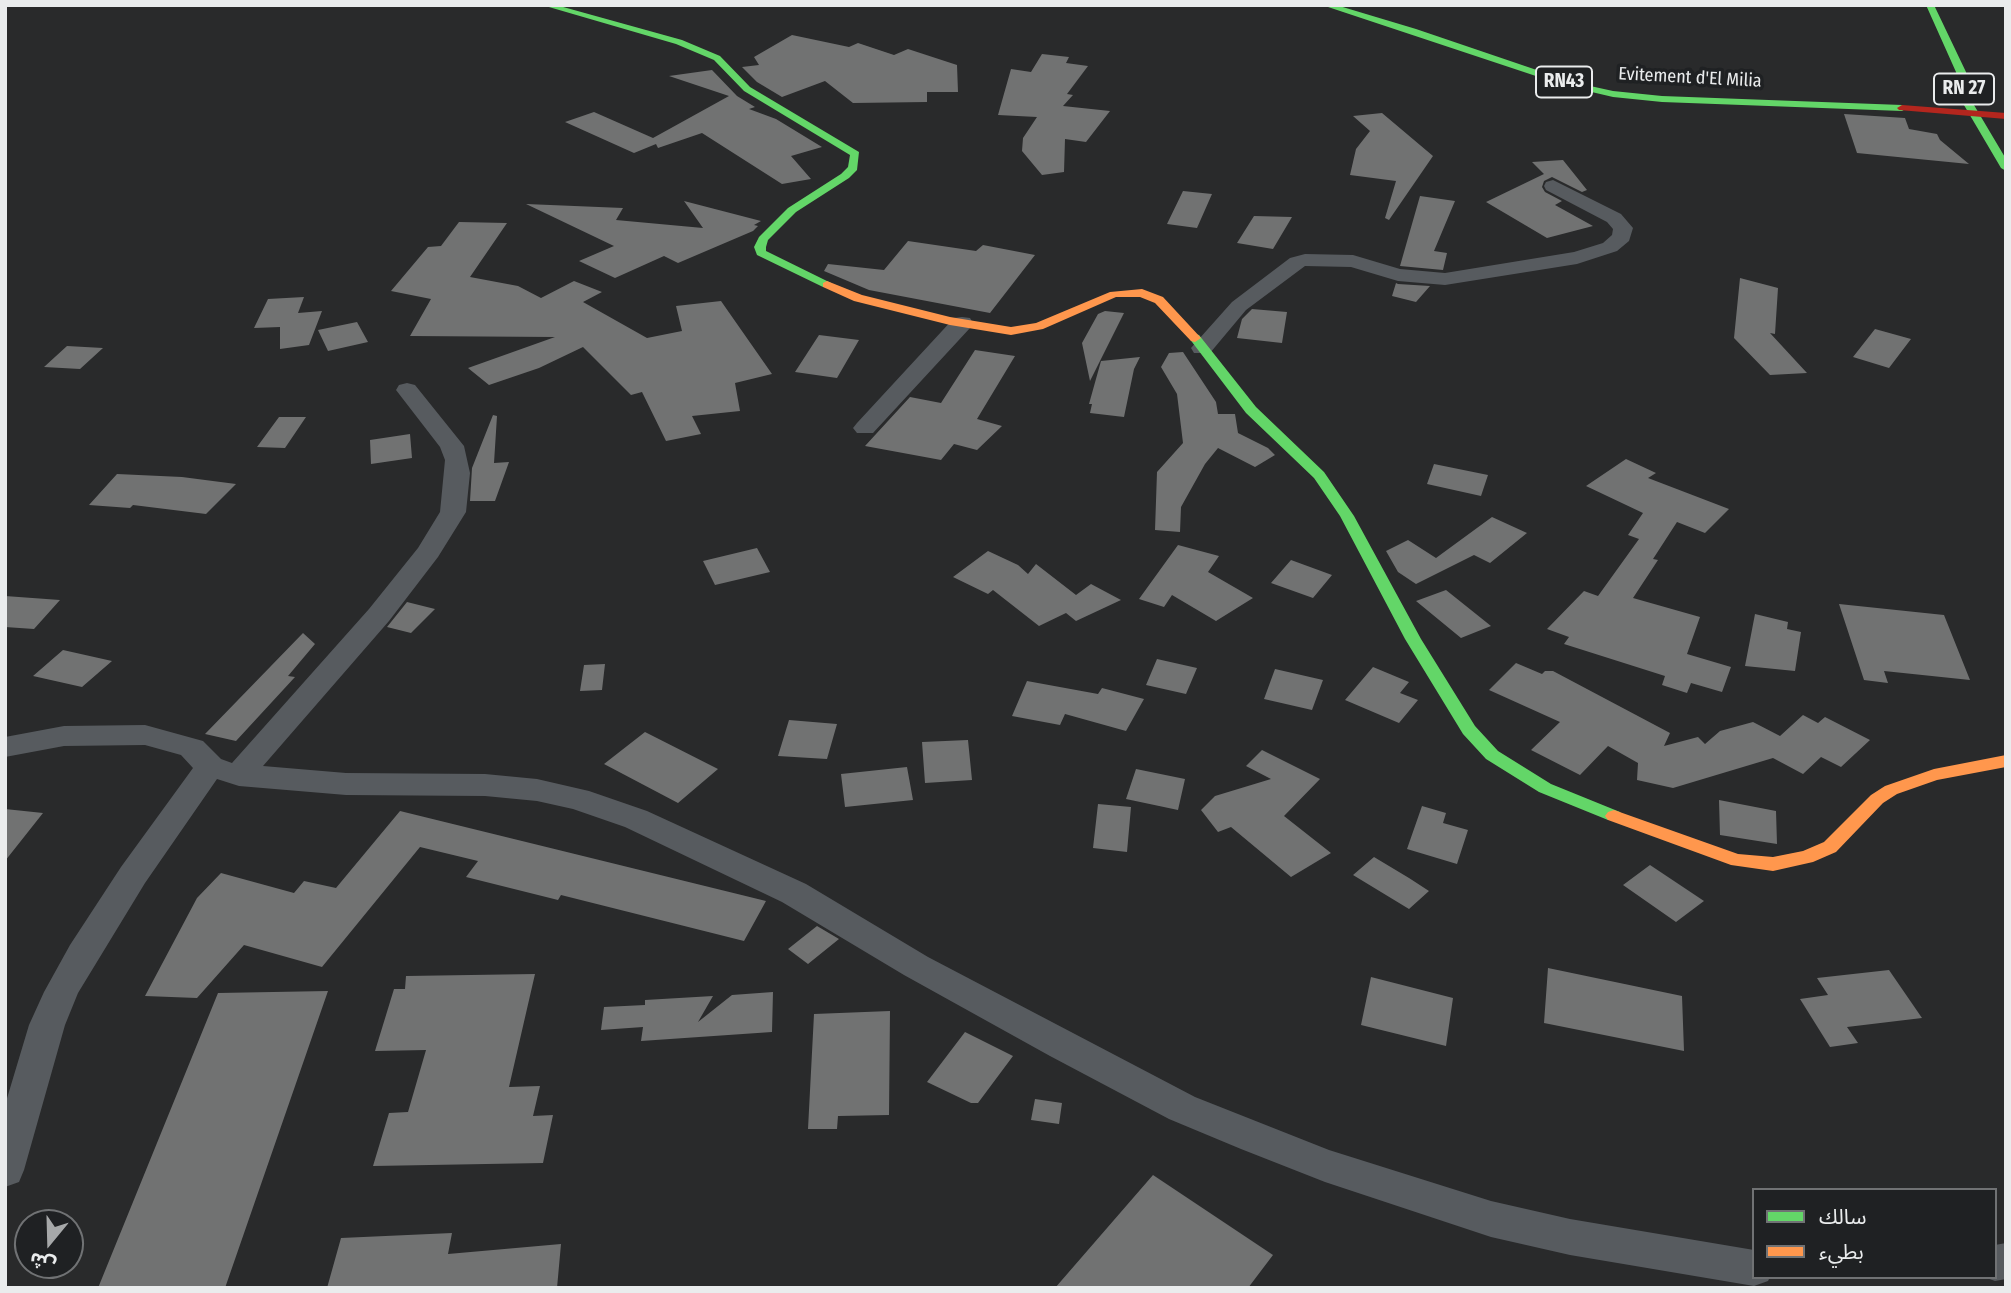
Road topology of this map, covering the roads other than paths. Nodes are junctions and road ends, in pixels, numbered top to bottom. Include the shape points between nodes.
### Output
1 (546, 5) edge
2 (1326, 5) edge
3 (1930, 5) edge
4 (1961, 72) junction
5 (1942, 106) junction
6 (2003, 106) edge
7 (1969, 107) junction
8 (1996, 149) junction
9 (2006, 168) edge
10 (1553, 186) dead end
11 (962, 323) junction
12 (1202, 348) junction
13 (407, 390) dead end
14 (865, 428) dead end
15 (5, 747) edge
16 (2006, 761) edge
17 (225, 771) junction
18 (5, 1170) edge
19 (1752, 1268) edge

1 - 11 street via 704,52 726,64 747,89 771,106 845,146 855,154 853,168 779,222 763,239 761,253 844,293
2 - 5 street, Evitement d'El Milia / RN43 via 1590,89 1662,99
3 - 4 street, RN 27
4 - 5 street
4 - 7 street, RN 27
5 - 7 street, Evitement d'El Milia / RN43
5 - 8 street
6 - 7 street, Evitement d'El Milia / RN43
7 - 8 street, RN 27
8 - 9 street, RN 27
10 - 12 street via 1614,218 1623,228 1622,237 1610,247 1577,258 1445,279 1398,275 1353,261 1305,260 1239,306
11 - 12 street via 1025,329 1102,297 1134,292 1158,300
11 - 14 street
12 - 16 street via 1244,402 1332,493 1469,730 1492,754 1545,788 1713,852 1773,864 1830,847 1891,790 1934,775
13 - 17 street via 452,446 458,473 453,512 379,615
15 - 17 street via 64,736 145,735 192,748
17 - 18 street via 133,875 61,992
17 - 19 street via 346,784 485,785 578,799 636,819 794,893 1063,1046 1182,1108 1254,1138 1491,1219

